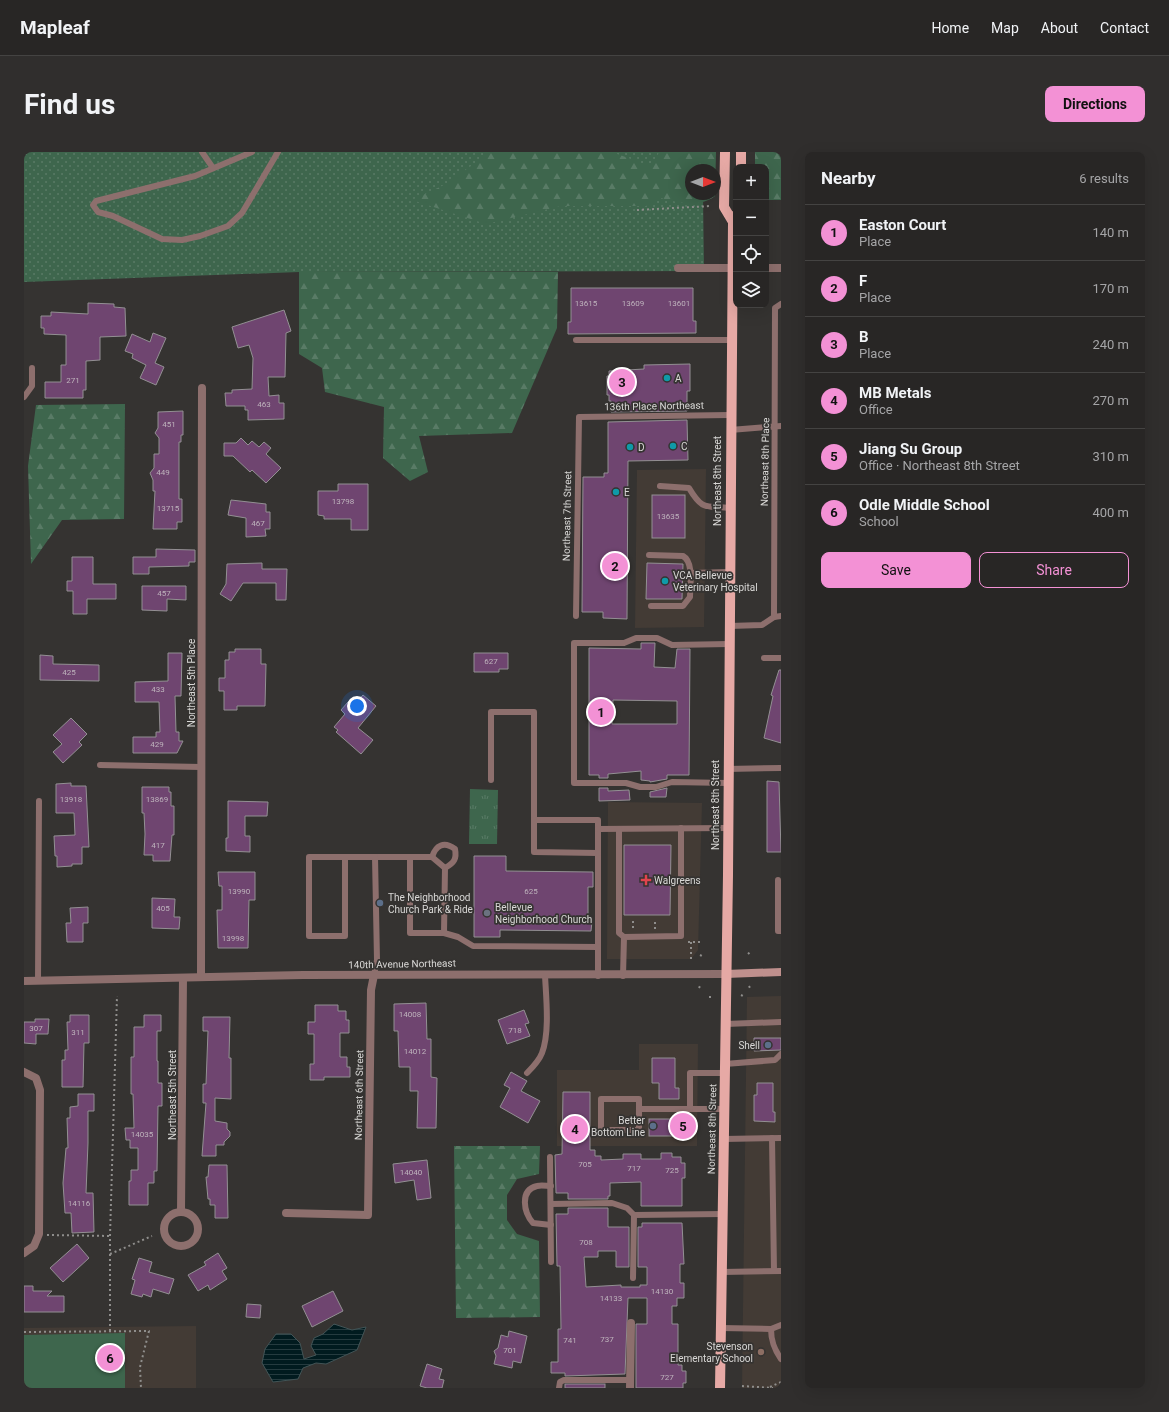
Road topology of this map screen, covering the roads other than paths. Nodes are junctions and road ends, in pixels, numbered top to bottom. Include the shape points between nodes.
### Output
1 (202, 152) edge
2 (252, 152) edge
3 (278, 152) edge
4 (724, 152) edge
5 (741, 152) edge
6 (741, 164) edge
7 (213, 168) junction
8 (733, 218) edge
9 (678, 268) dead end
10 (733, 268) edge
11 (769, 268) edge
12 (781, 268) edge
13 (734, 272) edge
14 (781, 304) edge
15 (576, 340) dead end
16 (731, 340) junction
17 (32, 368) dead end
18 (202, 388) dead end
19 (24, 397) edge
20 (730, 415) junction
21 (579, 417) joint
22 (778, 426) edge
23 (730, 430) junction
24 (660, 486) dead end
25 (729, 508) junction
26 (649, 555) dead end
27 (729, 572) junction
28 (690, 573) junction
29 (651, 606) dead end
30 (576, 616) dead end
31 (781, 616) edge
32 (774, 617) junction
33 (729, 626) junction
34 (729, 644) junction
35 (764, 658) dead end
36 (781, 658) edge
37 (100, 765) dead end
38 (201, 767) junction
39 (781, 768) edge
40 (727, 770) junction
41 (491, 780) dead end
42 (727, 783) junction
43 (39, 801) dead end
44 (534, 820) junction
45 (619, 828) junction
46 (681, 828) junction
47 (727, 828) junction
48 (598, 829) junction
49 (598, 852) junction
50 (375, 857) junction
51 (410, 857) junction
52 (346, 858) junction
53 (432, 858) junction
54 (445, 868) junction
55 (778, 880) dead end
56 (781, 931) edge
57 (444, 933) junction
58 (624, 937) junction
59 (598, 947) junction
60 (781, 972) edge
61 (726, 974) junction
62 (374, 975) junction
63 (545, 975) junction
64 (598, 976) junction
65 (623, 976) junction
66 (201, 977) junction
67 (183, 978) junction
68 (24, 981) edge
69 (38, 981) junction
70 (781, 1022) edge
71 (726, 1024) junction
72 (781, 1054) edge
73 (725, 1068) junction
74 (24, 1072) edge
75 (527, 1073) dead end
76 (690, 1109) junction
77 (724, 1109) junction
78 (639, 1110) junction
79 (772, 1138) junction
80 (781, 1138) edge
81 (724, 1139) junction
82 (550, 1157) dead end
83 (551, 1186) junction
84 (551, 1204) junction
85 (181, 1212) junction
86 (286, 1214) dead end
87 (723, 1214) junction
88 (634, 1215) junction
89 (774, 1220) junction
90 (781, 1220) edge
91 (551, 1225) junction
92 (24, 1253) edge
93 (551, 1262) dead end
94 (778, 1271) edge
95 (722, 1272) junction
96 (633, 1278) dead end
97 (631, 1323) dead end
98 (781, 1325) edge
99 (721, 1328) junction
100 (771, 1329) junction
101 (781, 1359) edge
102 (630, 1384) edge
103 (559, 1388) edge
104 (720, 1388) edge

1 - 7 lane
2 - 7 lane
3 - 7 lane via 242,213 228,226 200,236 182,240 162,239 113,216 98,212 93,205 96,201 195,176
4 - 8 main road, Northeast 8th Street via 724,207
5 - 6 main road
9 - 10 street
11 - 12 street
13 - 16 main road, Northeast 8th Street
14 - 22 lane, Northeast 8th Place via 775,308
15 - 16 lane
16 - 20 main road, Northeast 8th Street
17 - 19 lane via 32,386
18 - 38 street, Northeast 5th Place
20 - 21 lane, 136th Place Northeast
20 - 23 main road, Northeast 8th Street
21 - 30 lane, Northeast 7th Street
22 - 23 lane
22 - 32 lane, Northeast 8th Place
23 - 25 main road, Northeast 8th Street
24 - 25 lane via 689,488 702,506
25 - 27 main road, Northeast 8th Street
26 - 28 lane via 683,556 690,564
27 - 28 lane
27 - 33 main road, Northeast 8th Street
28 - 29 lane via 690,597 683,606
31 - 32 lane
32 - 33 lane via 762,625
33 - 34 main road, Northeast 8th Street
34 - 40 main road, Northeast 8th Street
34 - 42 lane via 672,645 657,638 636,638 624,643 574,643 574,783 626,783 640,787 656,787 672,782
35 - 36 lane
37 - 38 lane
38 - 66 street, Northeast 5th Place
39 - 40 lane
40 - 42 main road, Northeast 8th Street
41 - 44 lane via 491,712 534,712
42 - 47 main road, Northeast 8th Street
43 - 69 lane
44 - 48 lane via 598,820
44 - 49 lane via 534,852
45 - 46 lane
45 - 48 lane
45 - 58 lane via 619,933
46 - 47 lane
46 - 58 lane via 681,936
47 - 61 main road, Northeast 8th Street
48 - 49 lane
49 - 59 lane
50 - 51 lane
50 - 52 lane
50 - 62 lane via 377,960
51 - 53 lane
51 - 57 lane via 410,933
52 - 52 lane via 309,857 309,936 346,936
53 - 54 lane
53 - 54 lane via 441,844 449,844 455,849 457,856 452,864
54 - 57 lane
55 - 56 lane via 778,931
57 - 59 lane via 458,937 472,946
58 - 65 lane
59 - 64 lane
60 - 61 main road, 140th Avenue Northeast
61 - 65 street, 140th Avenue Northeast
61 - 71 main road, Northeast 8th Street
62 - 63 street, 140th Avenue Northeast
62 - 66 street, 140th Avenue Northeast
62 - 86 street, Northeast 6th Street via 371,990 368,1215
63 - 64 street, 140th Avenue Northeast
63 - 75 lane via 545,1042 542,1054
64 - 65 street, 140th Avenue Northeast
66 - 67 street, 140th Avenue Northeast
67 - 69 street, 140th Avenue Northeast
67 - 85 street, Northeast 5th Street
68 - 69 street, 140th Avenue Northeast
70 - 71 lane
71 - 73 main road, Northeast 8th Street
72 - 73 lane via 775,1060
73 - 76 lane via 690,1073
73 - 77 main road, Northeast 8th Street
74 - 92 street via 32,1075 40,1090 38,1237 30,1250
76 - 77 lane
76 - 78 lane
77 - 81 main road, Northeast 8th Street
78 - 78 lane via 639,1130 601,1130 601,1099 639,1099
79 - 80 lane
79 - 81 lane
79 - 89 lane
81 - 87 main road, Northeast 8th Street
82 - 83 lane
83 - 84 lane
83 - 91 lane via 536,1186 528,1192 525,1200 527,1216 533,1223
84 - 88 lane via 620,1204
84 - 91 lane
85 - 85 street via 171,1215 164,1229 167,1239 181,1246 191,1243 198,1229 195,1219
87 - 88 lane
87 - 95 main road, Northeast 8th Street
88 - 96 lane
89 - 90 lane
89 - 94 lane
91 - 93 lane
94 - 95 lane
95 - 99 main road, Northeast 8th Street
97 - 102 street
98 - 100 lane
99 - 100 lane
99 - 104 main road, Northeast 8th Street
100 - 101 lane via 772,1345
102 - 103 lane via 564,1380 560,1382

